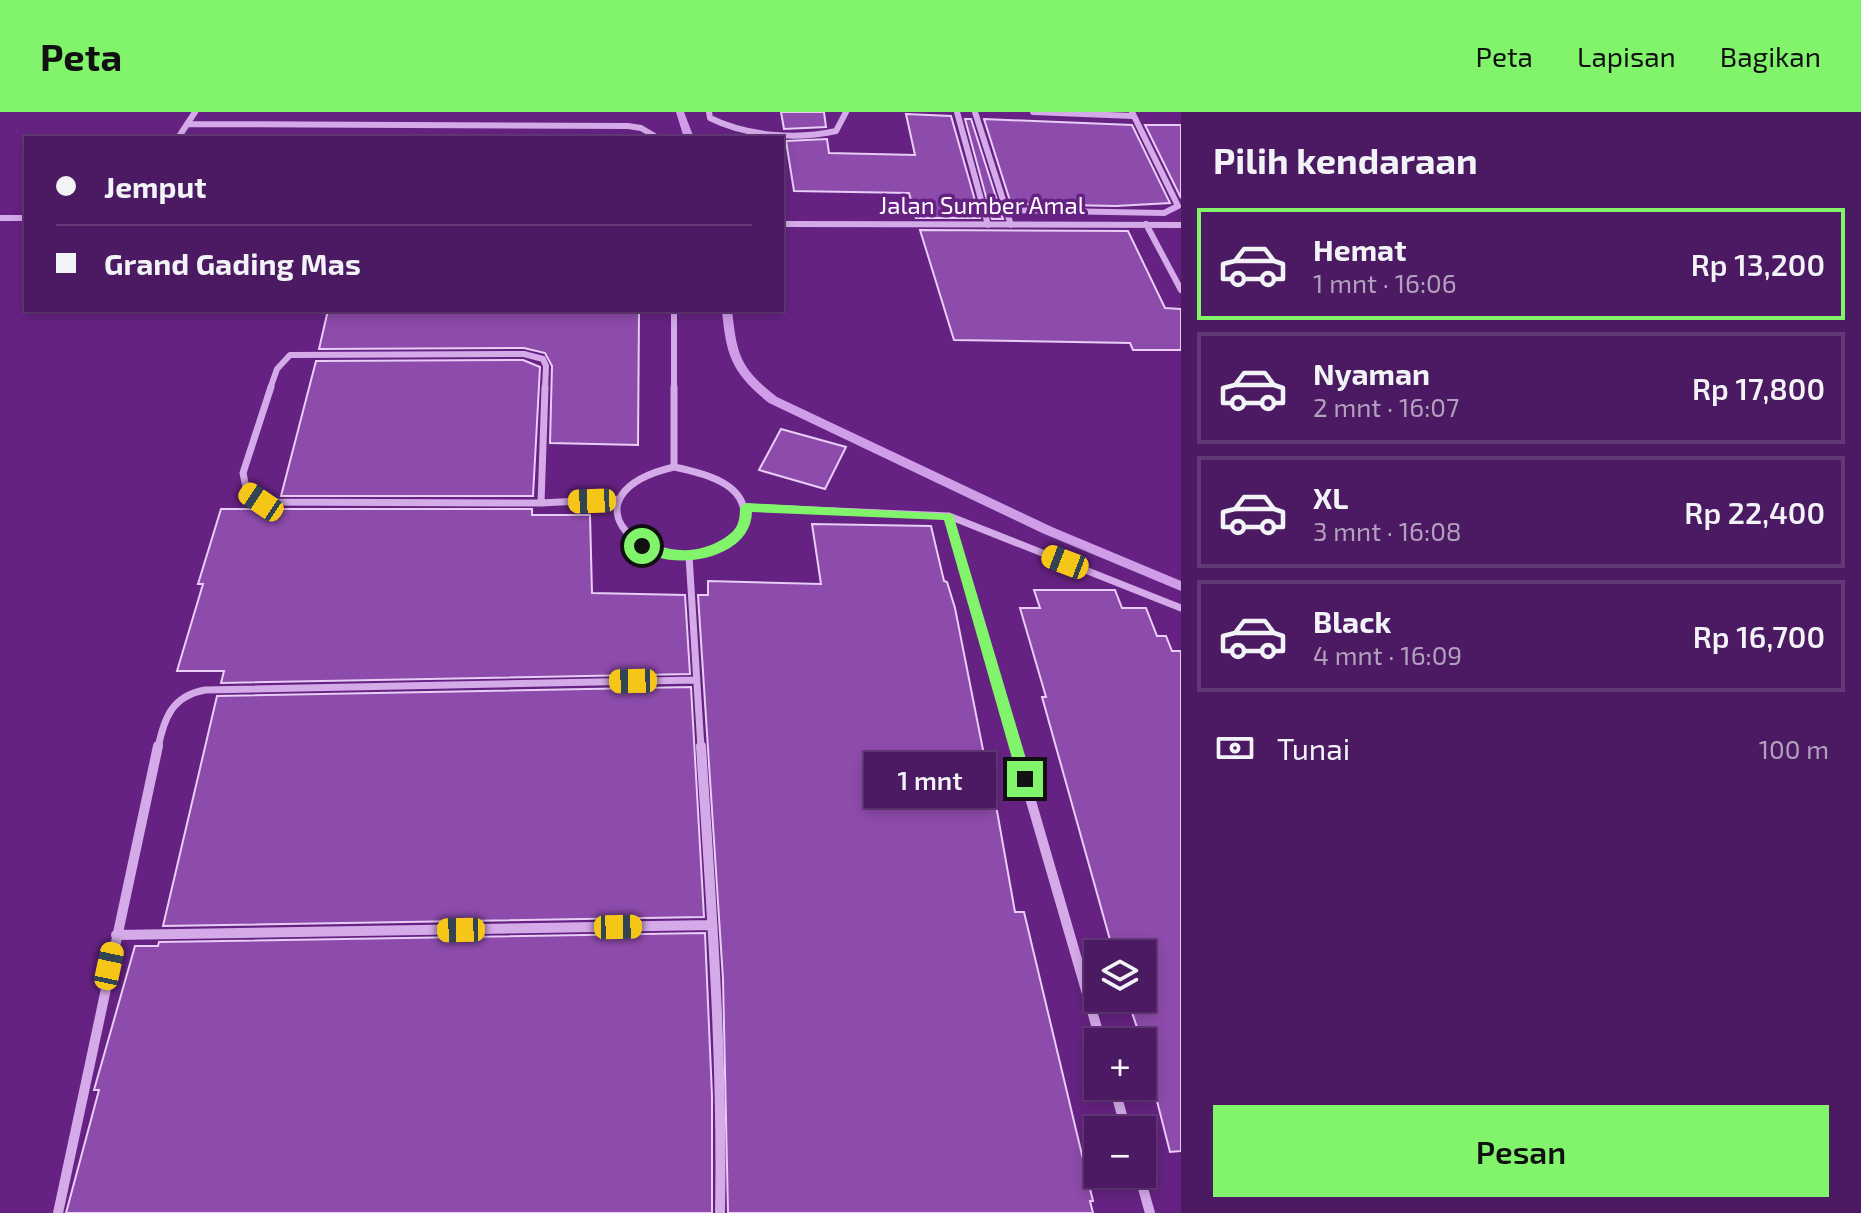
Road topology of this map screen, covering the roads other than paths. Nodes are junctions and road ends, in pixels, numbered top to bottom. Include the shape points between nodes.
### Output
1 (195, 112) edge
2 (542, 112) edge
3 (709, 112) edge
4 (846, 112) edge
5 (957, 112) edge
6 (975, 112) edge
7 (1033, 112) edge
8 (1132, 114) edge
9 (187, 124) junction
10 (542, 125) junction
11 (179, 136) edge
12 (655, 136) edge
13 (1007, 210) junction
14 (0, 218) edge
15 (24, 218) edge
16 (784, 224) edge
17 (1146, 224) junction
18 (988, 225) junction
19 (1011, 225) junction
20 (1181, 225) edge
21 (1181, 290) edge
22 (674, 312) edge
23 (674, 467) junction
24 (618, 499) junction
25 (541, 503) junction
26 (746, 507) junction
27 (949, 516) junction
28 (689, 556) junction
29 (1181, 608) edge
30 (696, 680) junction
31 (712, 925) junction
32 (116, 935) junction
33 (1097, 1028) edge
34 (1143, 1188) edge
35 (58, 1213) edge
36 (720, 1213) edge
37 (1150, 1213) edge

1 - 9 street
2 - 10 street
3 - 4 street via 720,125 739,131 818,134 836,131
5 - 18 street
6 - 13 street
7 - 8 street
8 - 13 street via 1175,197 1178,206 1173,211
9 - 10 street
9 - 11 street
10 - 12 street via 628,126
13 - 19 street
14 - 15 street
16 - 18 street, Jalan Sumber Amal
17 - 19 street, Jalan Sumber Amal
17 - 20 street, Jalan Sumber Amal
17 - 21 street
18 - 19 street, Jalan Sumber Amal
22 - 23 street
23 - 24 street via 638,477
23 - 26 street via 694,468 728,482
24 - 25 street
24 - 28 street via 617,516 625,532 642,546
25 - 25 street via 546,366 535,355 290,355 277,369 243,473 247,492 261,502
26 - 27 street
26 - 28 street via 739,534 710,553
27 - 29 street
27 - 33 street
28 - 30 street
30 - 31 street
30 - 32 street via 197,689 176,700 164,718
31 - 32 street
31 - 36 street
32 - 35 street
34 - 37 street

